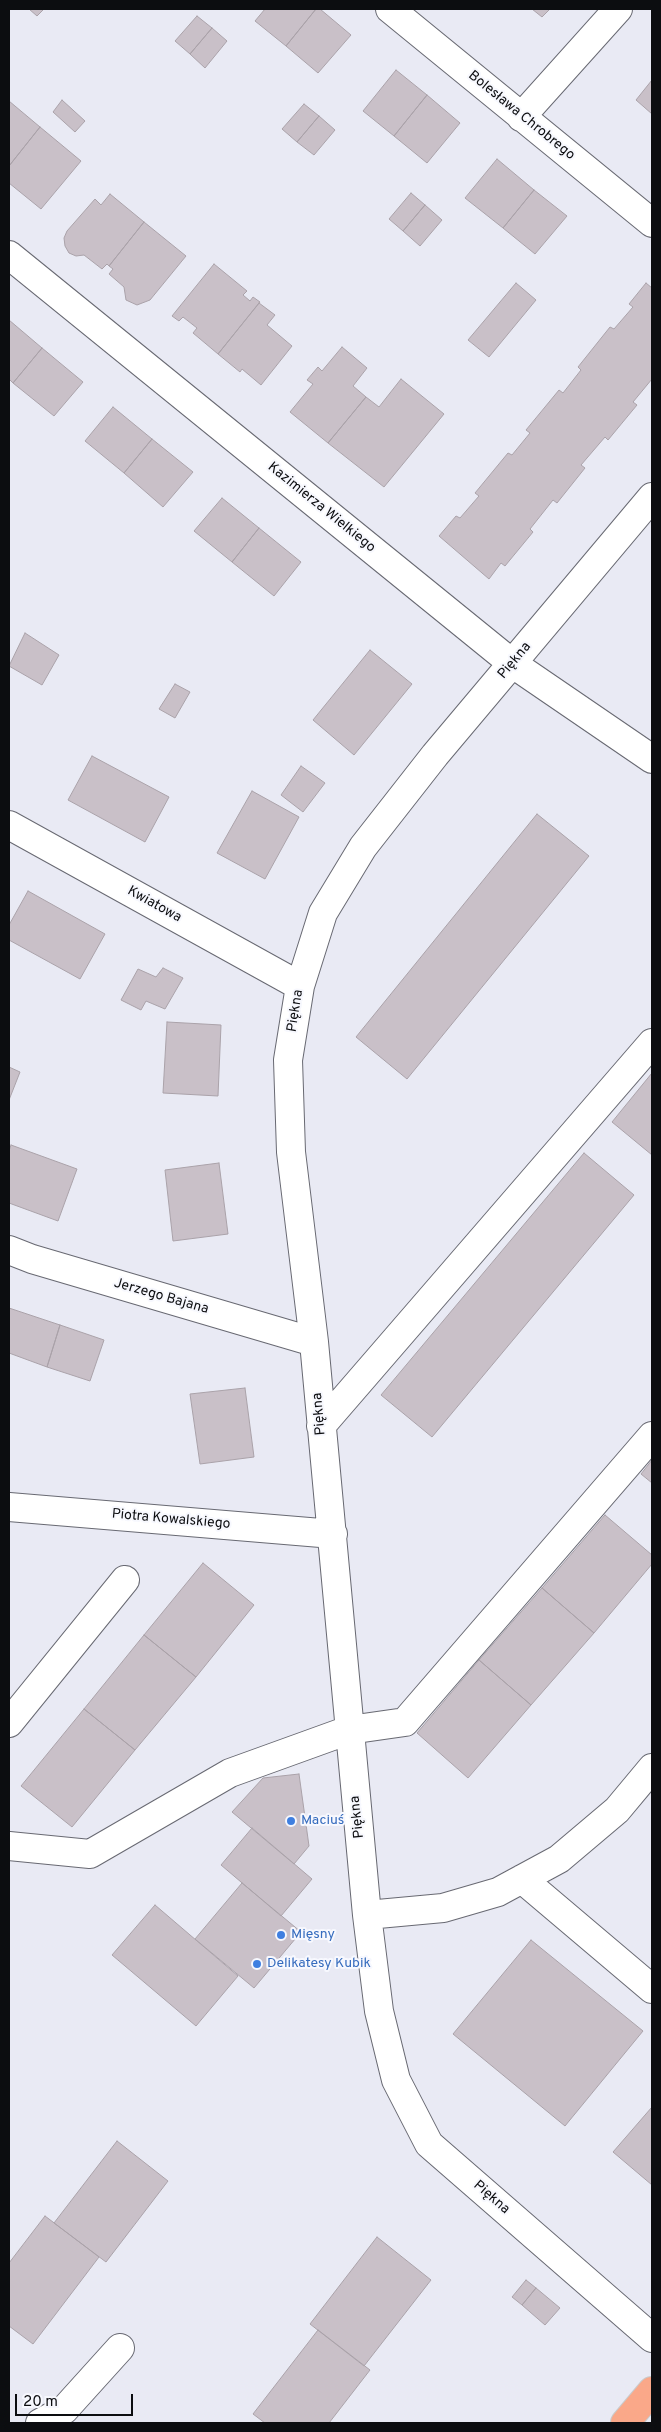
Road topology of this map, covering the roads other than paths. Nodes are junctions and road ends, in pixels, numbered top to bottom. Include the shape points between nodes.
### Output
1 (390, 9) edge
2 (618, 9) edge
3 (522, 118) junction
4 (652, 223) edge
5 (9, 255) edge
6 (652, 497) edge
7 (514, 664) junction
8 (646, 755) edge
9 (9, 825) edge
10 (300, 986) junction
11 (652, 1043) edge
12 (9, 1250) edge
13 (314, 1342) junction
14 (321, 1426) junction
15 (652, 1436) edge
16 (9, 1507) edge
17 (333, 1534) junction
18 (125, 1580) dead end
19 (9, 1723) edge
20 (349, 1730) junction
21 (652, 1768) edge
22 (9, 1846) edge
23 (522, 1879) junction
24 (367, 1915) junction
25 (652, 1989) edge
26 (652, 2338) edge
27 (120, 2348) dead end
28 (652, 2391) edge
29 (40, 2423) edge
30 (626, 2423) edge

1 - 3 street, Bolesława Chrobrego
2 - 3 street
3 - 4 street, Bolesława Chrobrego
5 - 7 street, Kazimierza Wielkiego
6 - 7 street, Piękna
7 - 8 street, Kazimierza Wielkiego
7 - 10 street, Piękna via 435,755 363,847 322,913
9 - 10 street, Kwiatowa
10 - 13 street, Piękna via 288,1060 291,1152
11 - 14 street
12 - 13 street, Jerzego Bajana
13 - 14 street, Piękna
14 - 17 street, Piękna
15 - 20 street via 405,1722
16 - 17 street, Piotra Kowalskiego
17 - 20 street, Piękna
18 - 19 street
20 - 22 street via 230,1773 90,1854
20 - 24 street, Piękna
21 - 23 street via 617,1810 559,1859
23 - 24 street via 498,1892 443,1908
23 - 25 street
24 - 26 street, Piękna via 379,2011 396,2080 430,2144
27 - 29 street via 64,2410
28 - 30 main road

